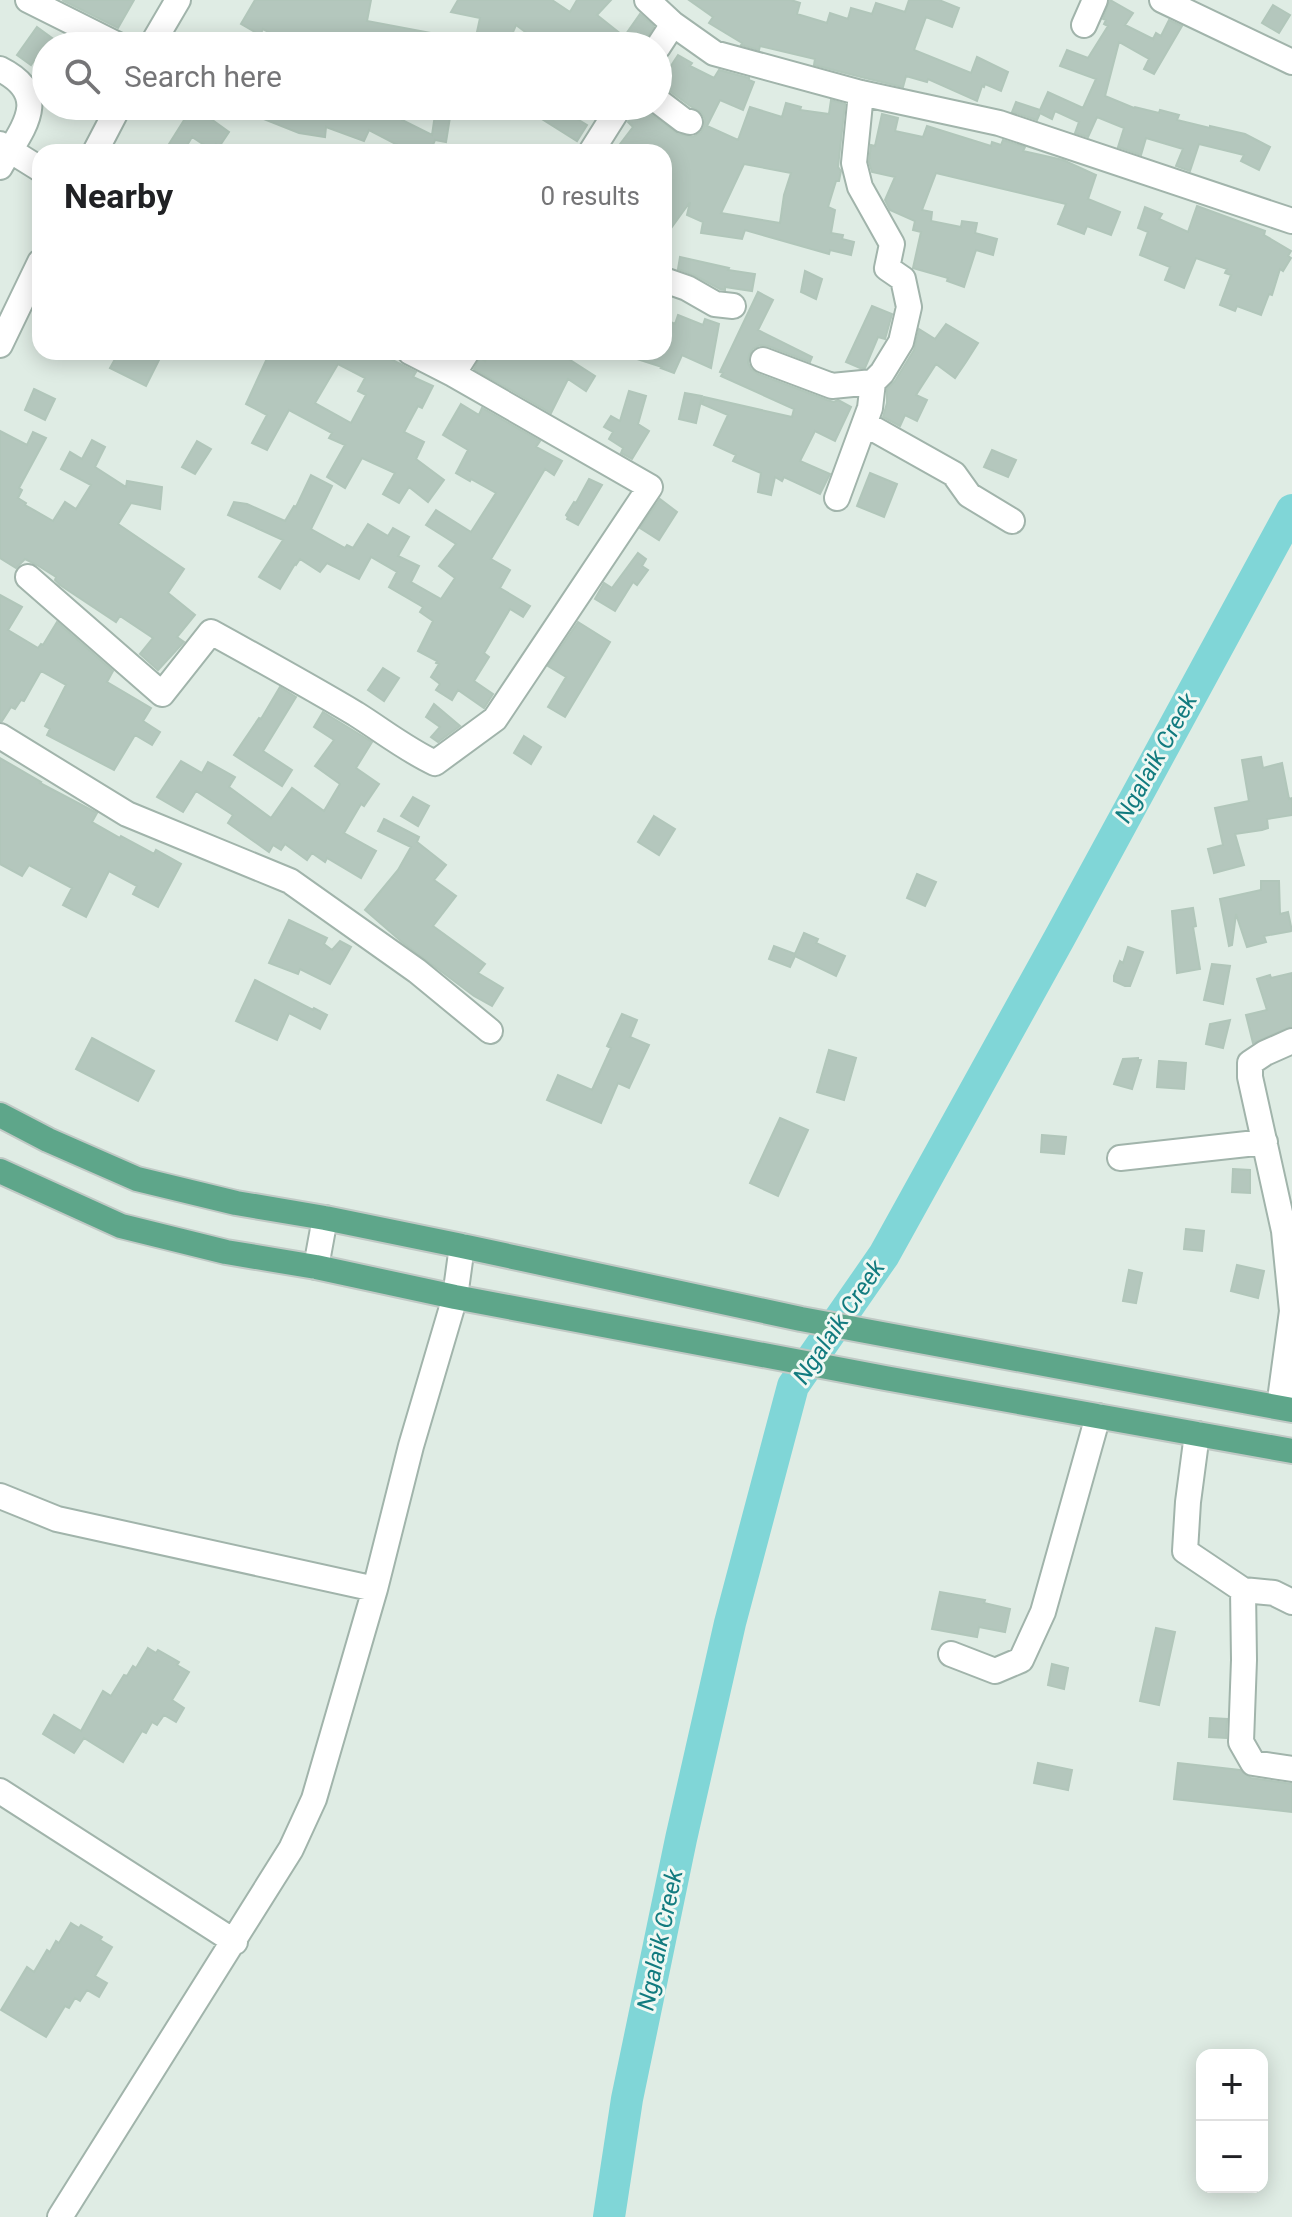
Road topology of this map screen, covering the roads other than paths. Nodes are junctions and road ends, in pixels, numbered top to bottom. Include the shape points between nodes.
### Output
1 (28, 0) edge
2 (178, 0) edge
3 (647, 0) edge
4 (1095, 0) edge
5 (1162, 0) edge
6 (673, 24) junction
7 (1084, 25) dead end
8 (92, 32) edge
9 (159, 32) edge
10 (668, 32) edge
11 (1292, 62) edge
12 (0, 69) edge
13 (861, 93) junction
14 (672, 112) edge
15 (112, 120) edge
16 (611, 120) edge
17 (690, 122) dead end
18 (99, 144) edge
19 (596, 144) edge
20 (3, 154) edge
21 (32, 166) edge
22 (1292, 221) edge
23 (32, 279) edge
24 (672, 283) edge
25 (733, 306) dead end
26 (0, 345) edge
27 (426, 360) edge
28 (462, 360) edge
29 (763, 360) dead end
30 (453, 374) junction
31 (873, 382) junction
32 (865, 424) junction
33 (837, 498) dead end
34 (1012, 521) dead end
35 (28, 577) dead end
36 (0, 736) edge
37 (490, 1031) dead end
38 (1292, 1041) edge
39 (0, 1115) edge
40 (1265, 1142) junction
41 (1120, 1158) dead end
42 (0, 1171) edge
43 (325, 1218) junction
44 (462, 1246) junction
45 (316, 1267) junction
46 (455, 1297) junction
47 (1286, 1408) edge
48 (1098, 1416) junction
49 (1197, 1434) junction
50 (1292, 1451) edge
51 (0, 1496) edge
52 (375, 1589) junction
53 (1243, 1590) junction
54 (1292, 1602) edge
55 (951, 1654) dead end
56 (1292, 1769) edge
57 (0, 1791) edge
58 (235, 1942) junction
59 (60, 2217) edge

1 - 8 street
2 - 9 street
3 - 6 street
4 - 7 street
5 - 11 street
6 - 10 street
6 - 13 street via 714,53
12 - 20 street via 24,86 30,107 27,121
13 - 22 street via 999,123
13 - 31 street via 854,163 860,187 892,244 887,268 903,279 909,307 901,342
14 - 17 street
15 - 18 street
16 - 19 street
20 - 21 street
23 - 26 street
24 - 25 street via 715,304
27 - 30 street
28 - 30 street
29 - 31 street via 832,386
30 - 35 street via 650,487 495,719 435,763 211,632 162,694
31 - 32 street
32 - 33 street
32 - 34 street via 954,474 969,495
36 - 37 street via 127,814 290,881 417,971
38 - 40 street via 1250,1063
39 - 43 main road via 137,1179
40 - 41 street
40 - 47 street via 1284,1231 1292,1311
42 - 45 main road via 121,1226
43 - 44 main road
43 - 45 street
44 - 46 street
44 - 47 main road via 801,1319
45 - 46 main road
46 - 48 main road
46 - 52 street
48 - 49 main road
48 - 55 street via 1043,1612 1021,1660 995,1671
49 - 50 main road
49 - 53 street via 1185,1551
51 - 52 street via 57,1519
52 - 58 street via 314,1799 291,1849
53 - 54 street via 1274,1593
53 - 56 street via 1241,1742 1253,1763
57 - 58 street
58 - 59 street

